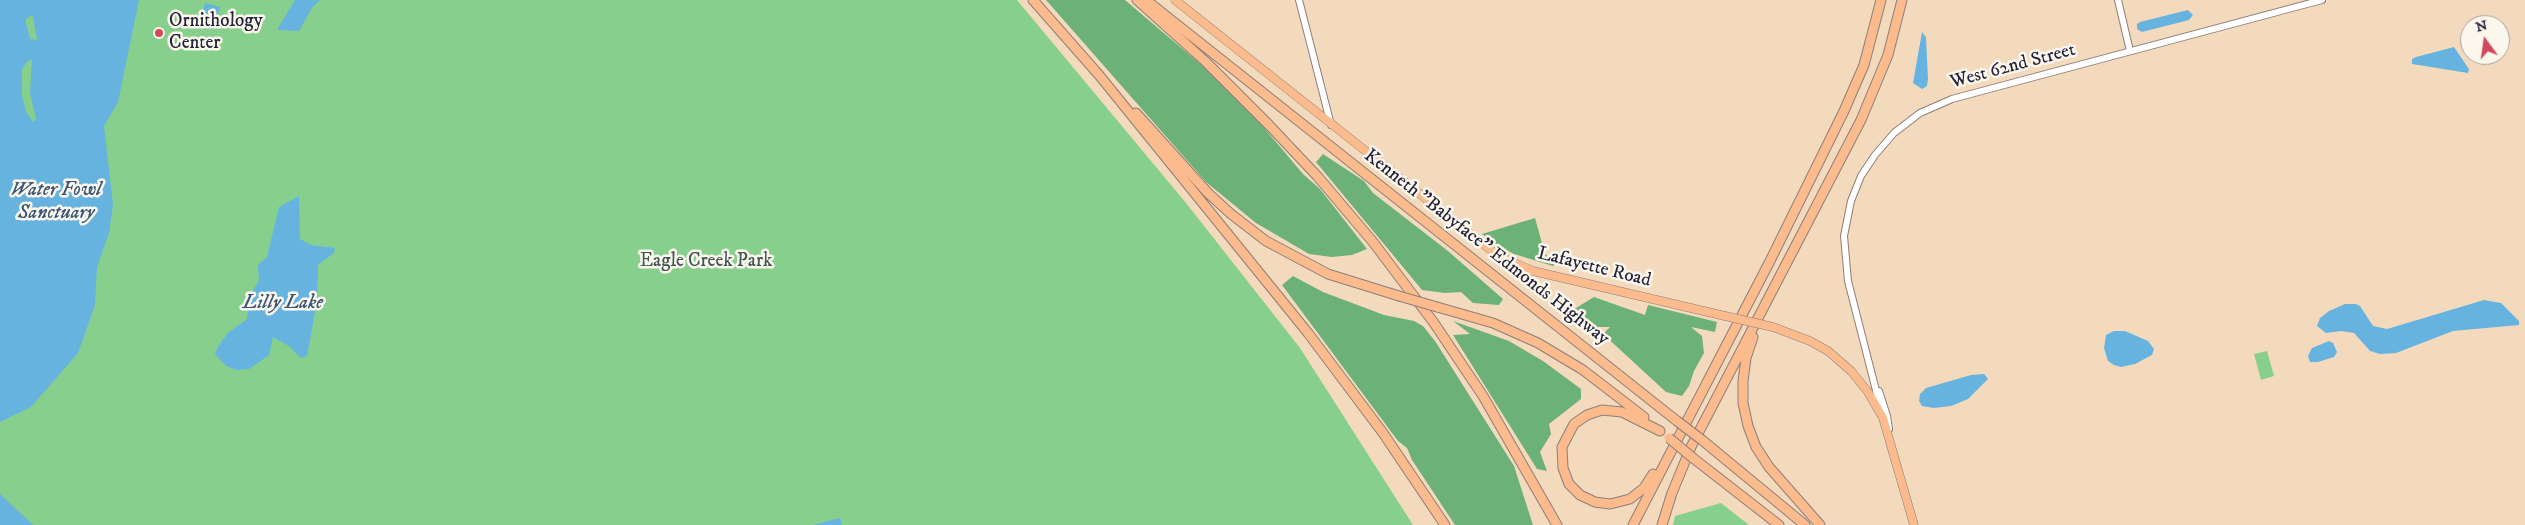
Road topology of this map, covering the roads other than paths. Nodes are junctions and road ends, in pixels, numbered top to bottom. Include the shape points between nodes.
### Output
1 (1033, 0) edge
2 (1137, 0) edge
3 (1146, 0) edge
4 (1175, 0) edge
5 (1299, 0) edge
6 (1882, 0) edge
7 (1902, 0) edge
8 (2118, 0) edge
9 (2322, 0) edge
10 (2130, 51) junction
11 (1099, 75) junction
12 (1331, 125) junction
13 (1767, 302) junction
14 (1737, 326) junction
15 (1870, 364) junction
16 (1883, 418) junction
17 (1660, 431) junction
18 (1890, 438) junction
19 (1445, 525) edge
20 (1557, 525) edge
21 (1633, 525) edge
22 (1662, 525) edge
23 (1779, 525) edge
24 (1805, 525) edge
25 (1820, 525) edge
26 (1914, 525) edge

1 - 11 highway
2 - 20 highway via 1269,124 1373,242 1483,396
3 - 24 highway, Kenneth "Babyface" Edmonds Highway, bridge
4 - 12 main road, Lafayette Road
5 - 12 street
6 - 14 highway via 1866,58 1848,102
7 - 13 highway via 1888,54 1872,96
8 - 10 street
9 - 10 street, West 62nd Street
10 - 15 street, West 62nd Street via 1948,100 1920,113 1894,133 1866,168 1848,212 1844,252 1852,298
11 - 17 highway, Kenneth "Babyface" Edmonds Highway, bridge via 1208,193 1245,226 1281,250 1340,278 1506,328 1554,351 1590,375
11 - 19 highway via 1331,363
12 - 16 main road, Lafayette Road, bridge via 1487,248 1512,263 1533,271 1773,327 1810,341 1835,356 1863,384
13 - 22 highway via 1691,447
13 - 25 highway via 1745,364 1743,389 1748,426 1769,467
14 - 17 highway via 1640,492 1621,502 1600,504 1580,495 1567,480 1562,461 1564,442 1574,424 1587,415 1617,410
14 - 21 highway
15 - 16 street
15 - 18 street via 1888,416
16 - 18 main road, Lafayette Road
17 - 23 highway, Kenneth "Babyface" Edmonds Highway, bridge
18 - 26 main road, Lafayette Road

